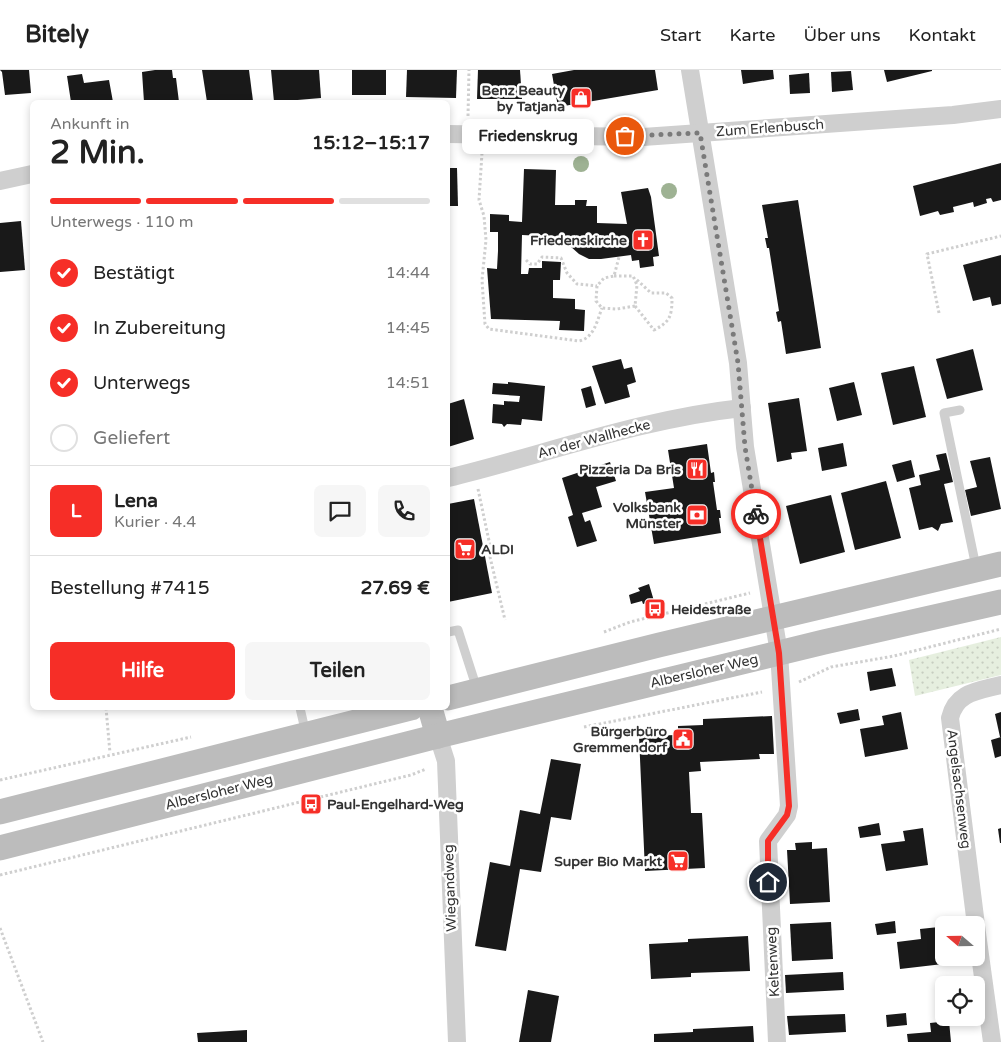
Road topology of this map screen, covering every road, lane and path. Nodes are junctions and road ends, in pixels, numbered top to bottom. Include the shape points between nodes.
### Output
1 (470, 70) edge
2 (690, 70) edge
3 (1001, 109) edge
4 (700, 133) junction
5 (450, 134) edge
6 (475, 134) junction
7 (30, 174) edge
8 (0, 181) edge
9 (1001, 236) edge
10 (619, 257) dead end
11 (526, 260) dead end
12 (614, 276) junction
13 (633, 276) junction
14 (597, 286) junction
15 (635, 306) junction
16 (602, 308) junction
17 (940, 313) dead end
18 (742, 408) junction
19 (960, 410) dead end
20 (474, 472) junction
21 (450, 478) edge
22 (1001, 564) edge
23 (976, 570) junction
24 (1001, 602) edge
25 (773, 619) junction
26 (505, 620) dead end
27 (1001, 629) edge
28 (450, 632) edge
29 (779, 653) junction
30 (1001, 685) edge
31 (780, 689) junction
32 (478, 691) junction
33 (450, 698) edge
34 (106, 710) edge
35 (301, 710) edge
36 (403, 710) edge
37 (431, 710) edge
38 (579, 728) dead end
39 (307, 735) junction
40 (196, 736) dead end
41 (438, 736) junction
42 (110, 754) junction
43 (446, 761) junction
44 (0, 780) edge
45 (0, 812) edge
46 (0, 848) edge
47 (0, 875) edge
48 (975, 916) edge
49 (0, 928) edge
50 (982, 966) edge
51 (43, 1042) edge
52 (457, 1042) edge
53 (778, 1042) edge
54 (992, 1042) edge

1 - 6 path
2 - 4 street
3 - 4 street, Zum Erlenbusch via 953,116
4 - 6 street, Zum Erlenbusch via 643,137
4 - 18 street via 738,363
5 - 6 street, Zum Erlenbusch
6 - 16 path via 479,200 486,240 482,280 485,324 490,329 579,341 586,340 592,332
7 - 8 street
9 - 17 path via 927,254
10 - 12 path
11 - 14 path via 537,264 542,258 562,258 567,273 577,284
12 - 13 path
12 - 14 path via 604,278
13 - 15 path via 637,285
13 - 15 path via 651,293 666,292 672,298 672,311 666,324 654,330
14 - 16 path via 596,301
15 - 16 path via 617,310
18 - 20 street, An der Wallhecke via 620,430
18 - 25 street via 745,447
19 - 23 lane via 944,413
20 - 21 street, An der Wallhecke
20 - 26 path
22 - 23 main road
23 - 25 main road
24 - 29 main road, Albersloher Weg
25 - 29 street, Keltenweg
25 - 32 main road
27 - 31 path via 894,656 831,667
28 - 32 lane via 458,630
29 - 31 street, Keltenweg
29 - 41 main road, Albersloher Weg
30 - 48 street, Angelsachsenweg via 966,694 957,701 950,718
31 - 38 path
31 - 53 street, Keltenweg via 789,806 787,815 768,841
32 - 33 main road
34 - 42 path
35 - 39 lane
36 - 39 main road
37 - 41 main road
39 - 45 main road
40 - 42 path
41 - 43 street, Wiegandweg
41 - 46 main road, Albersloher Weg
42 - 44 path
43 - 47 path via 411,775
43 - 52 street, Wiegandweg
49 - 51 path
50 - 54 street, Angelsachsenweg

